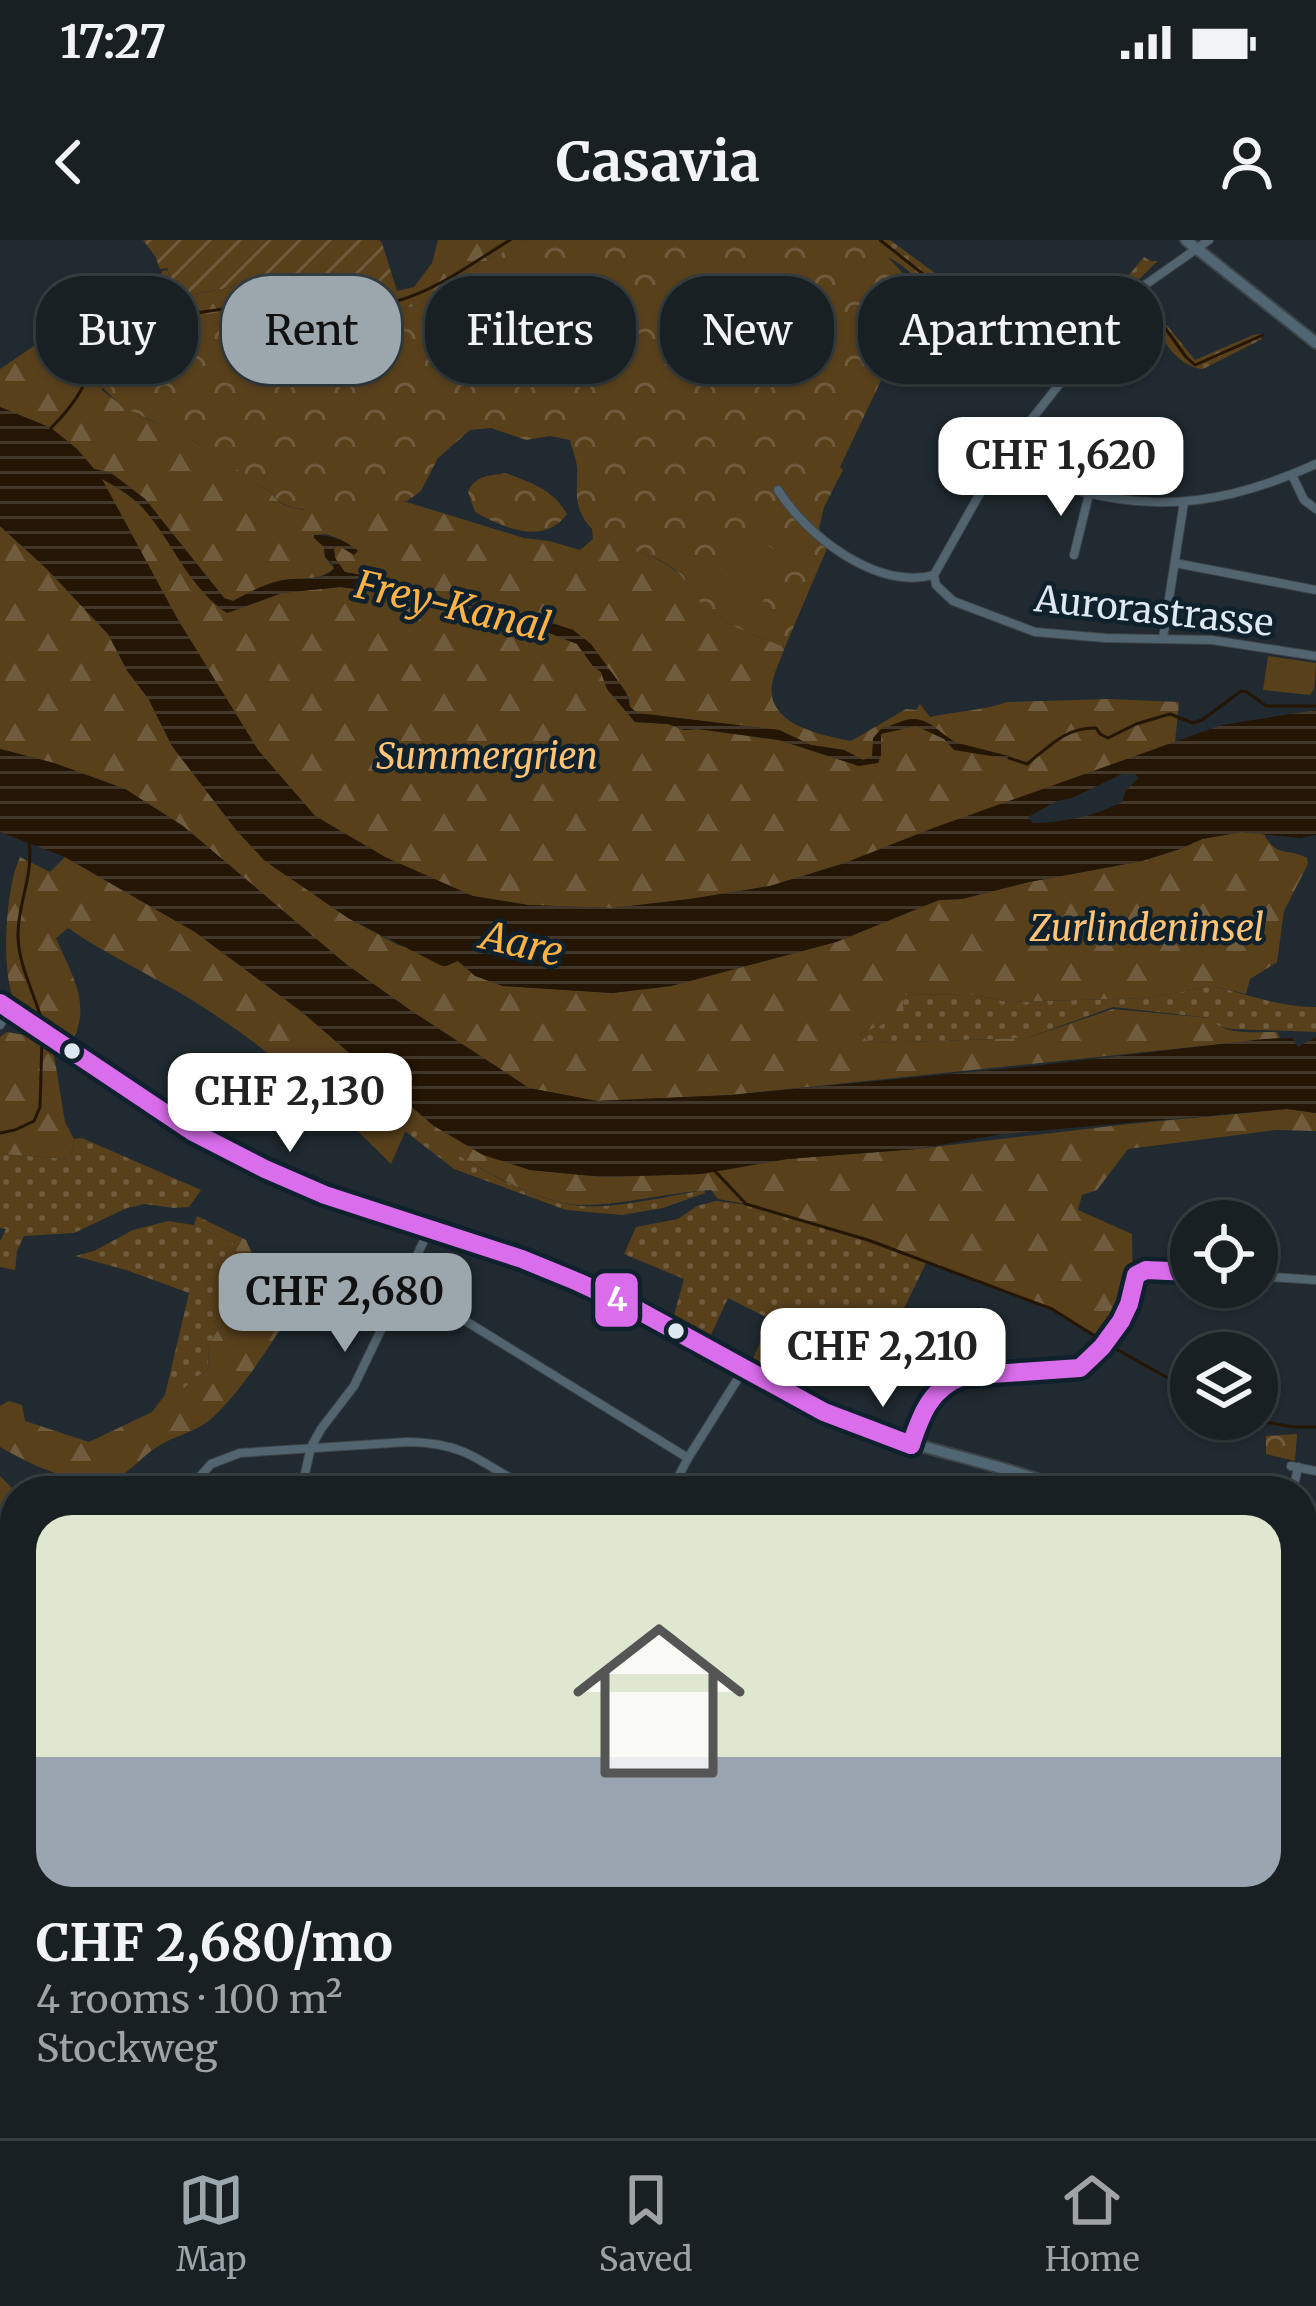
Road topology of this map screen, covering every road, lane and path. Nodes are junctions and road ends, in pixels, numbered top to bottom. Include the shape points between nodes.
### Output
1 (1186, 240) edge
2 (1209, 240) edge
3 (1197, 249) junction
4 (1316, 343) edge
5 (997, 463) junction
6 (1316, 464) edge
7 (1292, 475) junction
8 (778, 490) dead end
9 (1089, 494) junction
10 (1184, 502) junction
11 (1316, 509) edge
12 (1074, 555) dead end
13 (1175, 563) junction
14 (934, 575) junction
15 (1316, 590) edge
16 (1163, 638) junction
17 (1316, 656) edge
18 (5, 1007) edge
19 (0, 1024) edge
20 (430, 1228) junction
21 (1170, 1271) edge
22 (1278, 1277) edge
23 (1316, 1280) edge
24 (404, 1283) junction
25 (744, 1369) junction
26 (911, 1445) junction
27 (311, 1447) junction
28 (688, 1457) junction
29 (1316, 1471) edge
30 (200, 1476) edge
31 (304, 1476) edge
32 (504, 1476) edge
33 (678, 1476) edge
34 (1023, 1476) edge
35 (1294, 1476) edge

1 - 3 main road
2 - 3 street
3 - 4 main road
3 - 5 street via 1122,305
5 - 9 street
5 - 14 street
6 - 7 street
7 - 10 street
7 - 11 street
8 - 14 street via 828,546 892,575
9 - 10 street
9 - 12 street
10 - 13 street
13 - 15 street
13 - 16 street
14 - 16 street, Aurorastrasse via 953,602 1035,632
16 - 17 street, Aurorastrasse
18 - 19 street
18 - 20 main road via 231,1153 293,1183
20 - 24 street
20 - 25 main road via 591,1288
21 - 26 street via 1136,1275 1128,1306 1080,1368 963,1376 938,1387
22 - 23 street
24 - 27 street via 354,1387
24 - 28 street
25 - 26 main road
25 - 28 street
26 - 34 main road
27 - 30 street via 240,1453
27 - 31 street
27 - 32 street via 432,1442
28 - 33 street
29 - 35 street via 1295,1467

